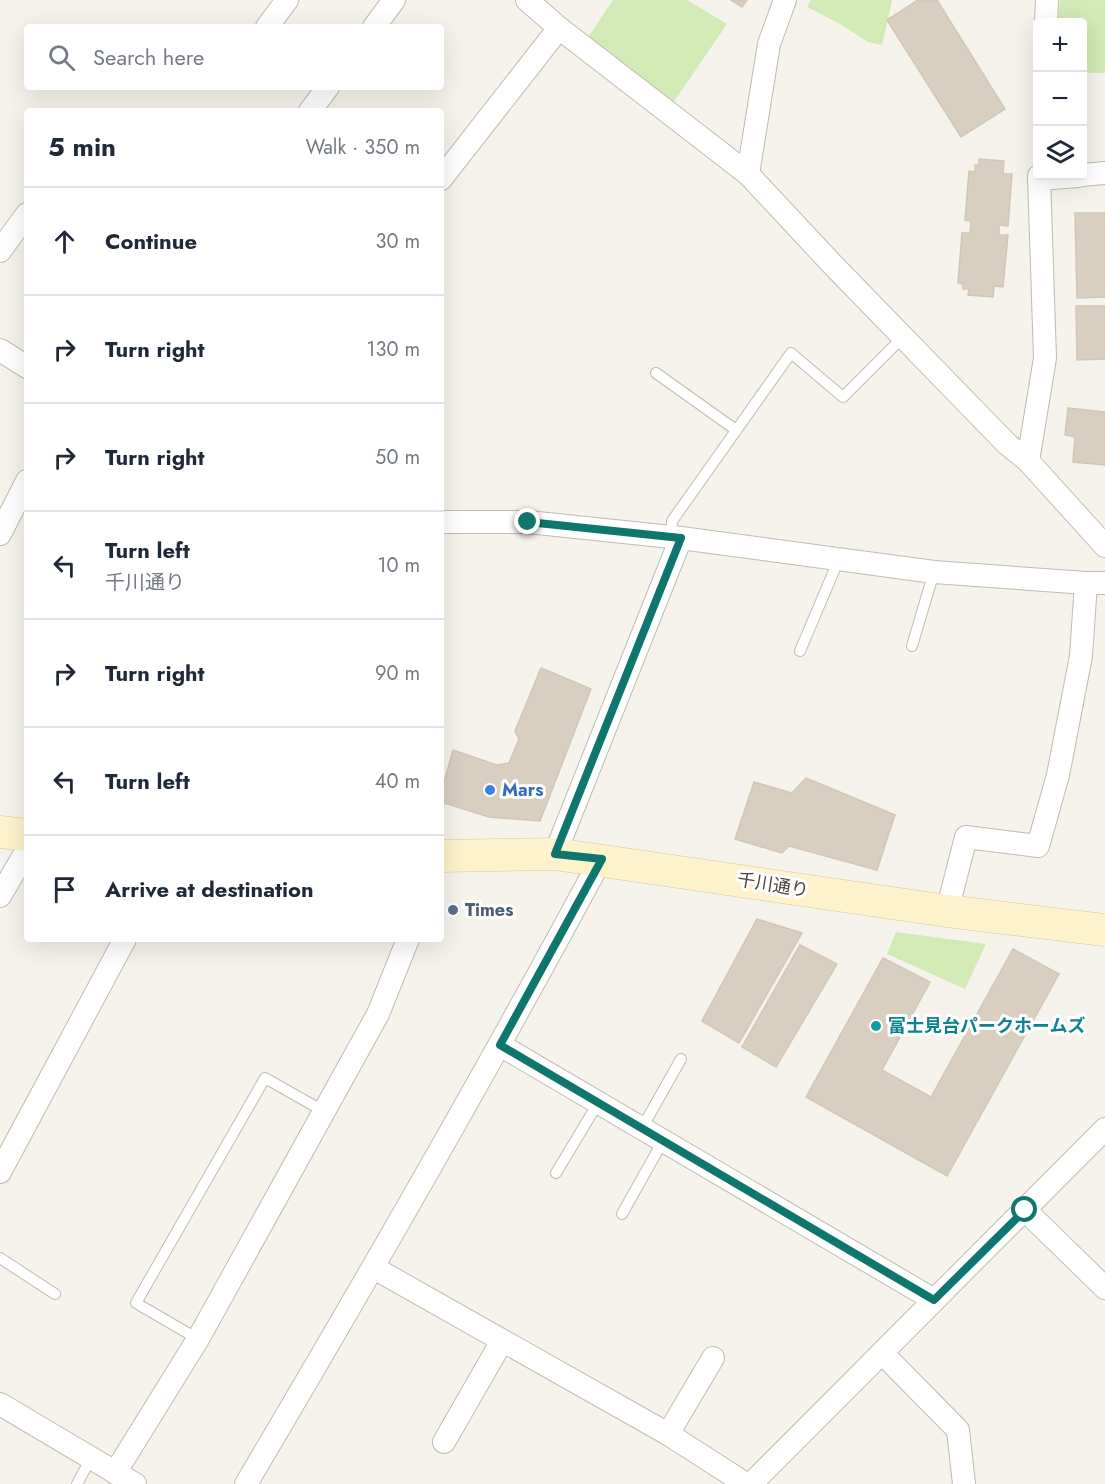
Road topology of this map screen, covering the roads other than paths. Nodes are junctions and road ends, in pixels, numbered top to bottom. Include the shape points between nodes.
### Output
1 (287, 0) edge
2 (394, 0) edge
3 (526, 0) edge
4 (785, 0) edge
5 (1047, 0) edge
6 (1046, 18) edge
7 (269, 24) edge
8 (376, 24) edge
9 (559, 28) junction
10 (326, 90) edge
11 (312, 108) edge
12 (1105, 173) edge
13 (748, 174) junction
14 (444, 175) edge
15 (1087, 175) edge
16 (1039, 180) edge
17 (24, 218) edge
18 (0, 250) edge
19 (903, 337) junction
20 (0, 350) edge
21 (24, 364) edge
22 (656, 373) dead end
23 (736, 429) junction
24 (1028, 461) junction
25 (24, 487) edge
26 (444, 522) edge
27 (0, 534) edge
28 (676, 537) junction
29 (1105, 546) edge
30 (838, 559) junction
31 (934, 572) junction
32 (1096, 583) edge
33 (912, 646) dead end
34 (800, 651) dead end
35 (0, 832) edge
36 (24, 835) edge
37 (555, 854) junction
38 (24, 855) edge
39 (444, 856) edge
40 (602, 859) junction
41 (0, 896) edge
42 (947, 911) junction
43 (1105, 930) edge
44 (123, 942) edge
45 (407, 942) edge
46 (500, 1045) junction
47 (681, 1059) dead end
48 (598, 1103) junction
49 (325, 1112) junction
50 (642, 1128) junction
51 (1105, 1129) edge
52 (663, 1141) junction
53 (0, 1172) edge
54 (556, 1173) dead end
55 (1025, 1210) junction
56 (622, 1214) dead end
57 (0, 1258) edge
58 (374, 1268) junction
59 (1105, 1288) edge
60 (55, 1294) dead end
61 (934, 1300) junction
62 (198, 1339) junction
63 (502, 1341) junction
64 (882, 1353) junction
65 (713, 1358) dead end
66 (0, 1404) edge
67 (668, 1434) junction
68 (444, 1442) dead end
69 (91, 1458) junction
70 (125, 1479) edge
71 (77, 1484) edge
72 (246, 1484) edge
73 (746, 1484) edge
74 (751, 1484) edge
75 (964, 1484) edge

1 - 7 street
2 - 8 street
3 - 9 street
4 - 13 street via 769,44
5 - 6 street
9 - 13 street
9 - 14 street
10 - 11 street
12 - 15 street
13 - 19 street
16 - 24 street via 1045,358
17 - 18 street
19 - 23 lane via 843,397 791,353
19 - 24 street
20 - 21 street
22 - 23 lane
23 - 28 lane via 672,520
24 - 29 street
25 - 27 street
26 - 28 street via 528,522
28 - 30 street
28 - 37 street
30 - 31 street
30 - 34 lane
31 - 32 street
31 - 33 lane
32 - 42 street via 1058,775 1038,846 966,837
35 - 36 main road
37 - 39 main road, 千川通り
37 - 40 main road, 千川通り
38 - 41 street
40 - 42 main road, 千川通り
40 - 46 street
42 - 43 main road, 千川通り
44 - 53 street
45 - 49 street via 378,1014
46 - 48 street
46 - 58 street
47 - 50 lane
48 - 50 street
48 - 54 lane
49 - 62 street
49 - 62 lane via 265,1078 136,1303
50 - 52 street
51 - 55 street
52 - 56 lane
52 - 61 street
55 - 59 street
55 - 61 street
57 - 60 lane
58 - 63 street
58 - 72 street
61 - 64 street
62 - 70 street
63 - 67 street
63 - 68 street
64 - 74 street
64 - 75 street via 958,1430
65 - 67 street
66 - 69 street
67 - 73 street
69 - 70 street
69 - 71 lane

